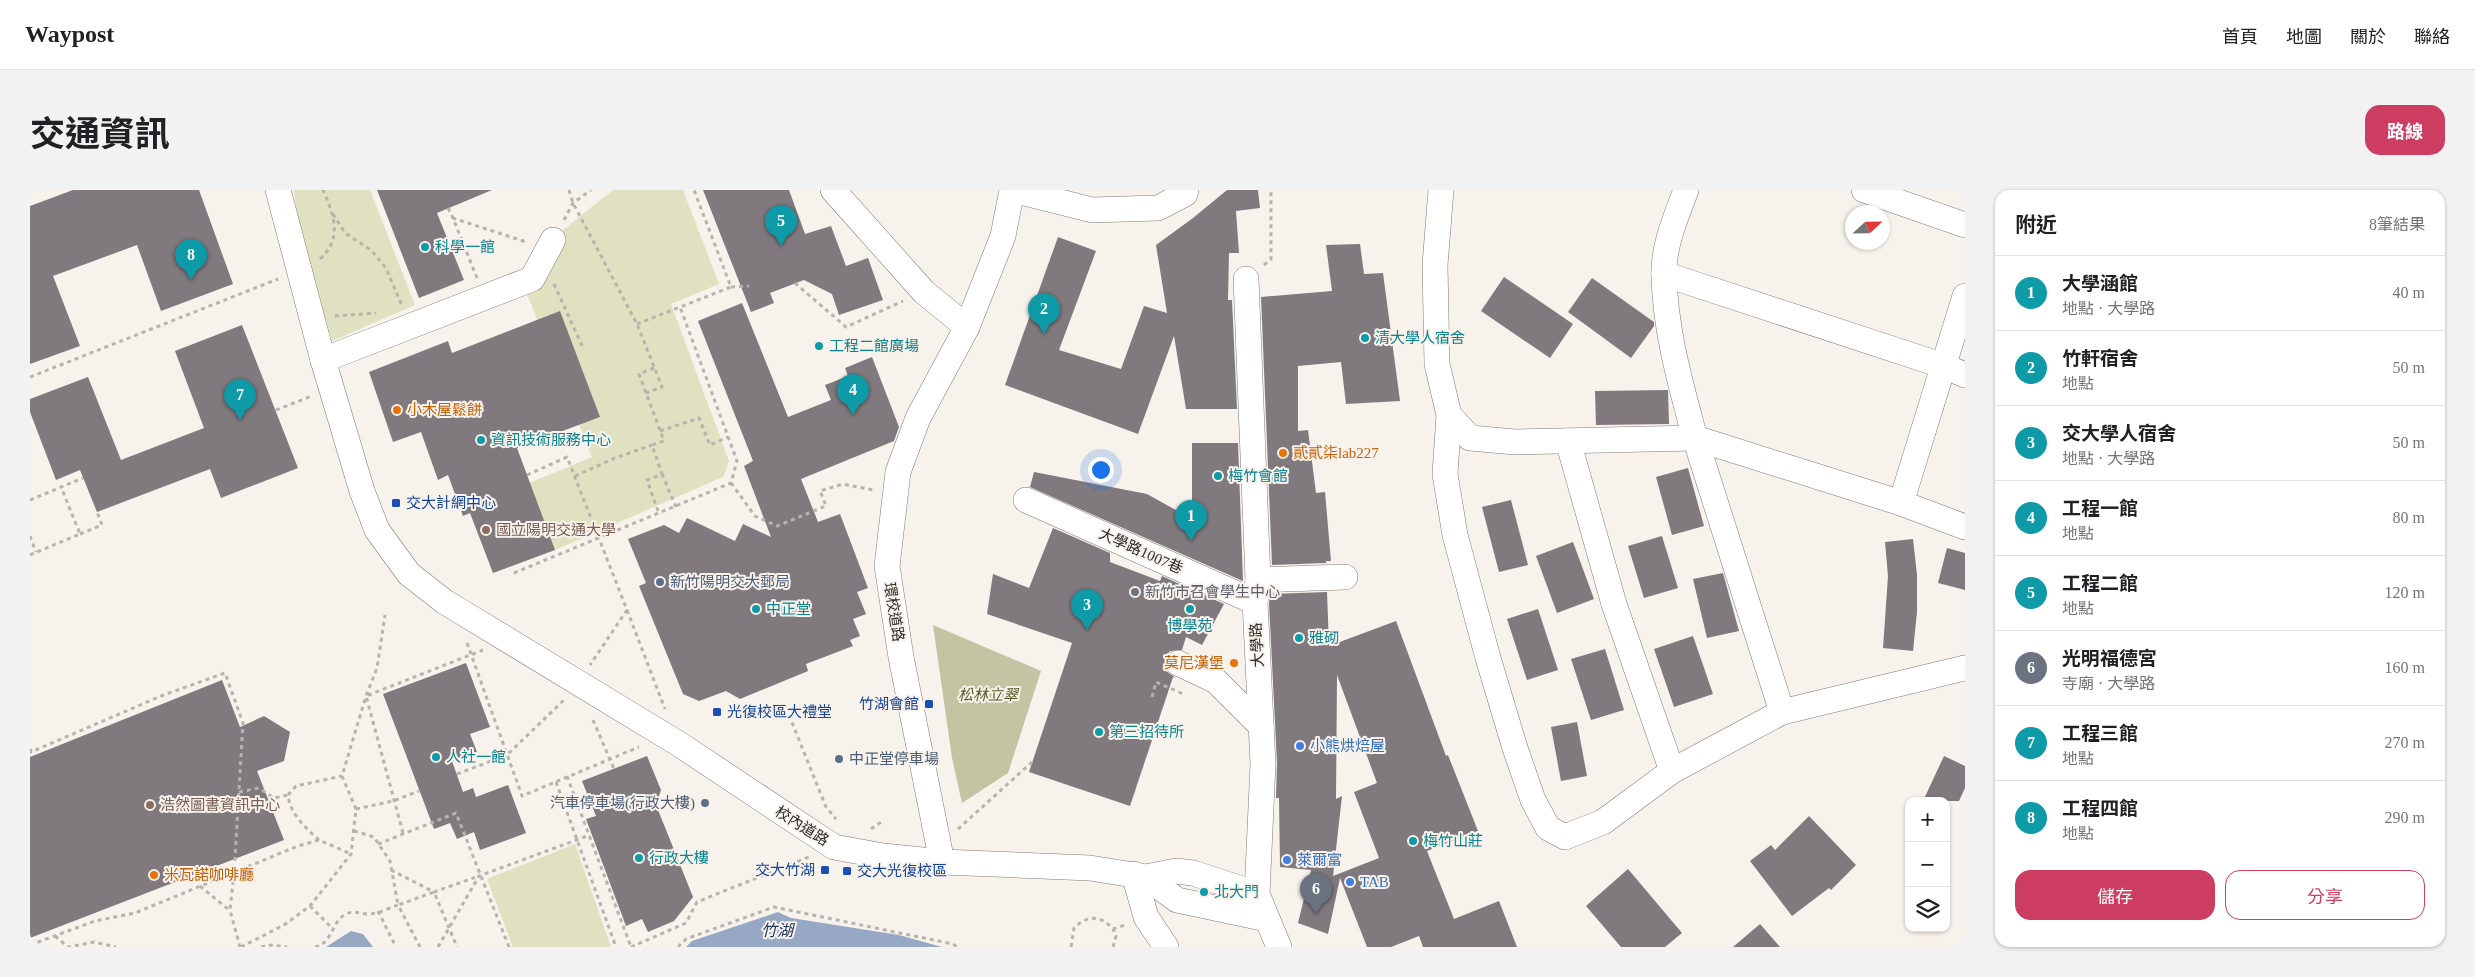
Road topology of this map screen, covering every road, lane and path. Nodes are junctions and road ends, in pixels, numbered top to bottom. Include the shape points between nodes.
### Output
1 (278, 190) edge
2 (323, 190) edge
3 (569, 190) edge
4 (592, 190) edge
5 (694, 190) edge
6 (833, 190) edge
7 (1013, 190) edge
8 (1186, 190) edge
9 (1271, 190) edge
10 (1441, 190) edge
11 (1686, 190) edge
12 (1864, 190) edge
13 (573, 203) junction
14 (448, 208) dead end
15 (333, 214) junction
16 (453, 218) junction
17 (1965, 225) edge
18 (548, 249) junction
19 (305, 266) junction
20 (1664, 274) junction
21 (1246, 279) joint
22 (795, 283) dead end
23 (749, 286) dead end
24 (731, 287) junction
25 (924, 292) junction
26 (1965, 296) edge
27 (484, 298) junction
28 (680, 307) junction
29 (404, 311) dead end
30 (385, 312) dead end
31 (329, 316) dead end
32 (637, 324) junction
33 (967, 327) junction
34 (584, 350) dead end
35 (323, 360) junction
36 (654, 368) junction
37 (1954, 371) edge
38 (30, 377) edge
39 (646, 393) junction
40 (307, 398) dead end
41 (276, 410) dead end
42 (1449, 414) junction
43 (660, 431) junction
44 (728, 437) junction
45 (1695, 438) junction
46 (1568, 441) junction
47 (652, 445) junction
48 (527, 474) dead end
49 (662, 474) junction
50 (575, 476) junction
51 (83, 478) dead end
52 (731, 482) junction
53 (61, 487) junction
54 (895, 494) junction
55 (30, 500) edge
56 (1026, 500) dead end
57 (1901, 504) junction
58 (676, 507) junction
59 (97, 512) dead end
60 (659, 514) junction
61 (1965, 527) edge
62 (80, 534) junction
63 (30, 536) edge
64 (600, 538) junction
65 (36, 552) junction
66 (30, 554) edge
67 (514, 573) dead end
68 (1345, 577) dead end
69 (1256, 591) junction
70 (627, 610) junction
71 (385, 615) dead end
72 (466, 638) dead end
73 (472, 655) junction
74 (1178, 663) dead end
75 (1965, 668) edge
76 (573, 690) junction
77 (366, 696) junction
78 (1782, 712) junction
79 (591, 714) dead end
80 (789, 715) dead end
81 (1261, 726) junction
82 (679, 744) junction
83 (641, 746) dead end
84 (30, 751) edge
85 (507, 755) junction
86 (610, 758) junction
87 (1032, 762) dead end
88 (614, 768) dead end
89 (1672, 771) junction
90 (457, 774) dead end
91 (342, 776) junction
92 (567, 776) junction
93 (556, 782) junction
94 (419, 791) dead end
95 (239, 792) junction
96 (288, 795) junction
97 (394, 801) junction
98 (356, 809) junction
99 (354, 831) junction
100 (956, 831) dead end
101 (403, 833) junction
102 (590, 835) junction
103 (838, 837) junction
104 (319, 840) junction
105 (577, 840) junction
106 (378, 844) junction
107 (351, 854) junction
108 (942, 862) junction
109 (391, 870) junction
110 (234, 874) junction
111 (479, 876) junction
112 (1140, 876) junction
113 (200, 886) junction
114 (434, 892) junction
115 (1257, 894) junction
116 (398, 905) junction
117 (310, 906) junction
118 (230, 910) junction
119 (378, 911) junction
120 (1146, 917) junction
121 (1267, 919) junction
122 (449, 928) junction
123 (334, 929) junction
124 (1113, 929) junction
125 (54, 936) junction
126 (30, 945) edge
127 (116, 947) edge
128 (240, 947) edge
129 (261, 947) edge
130 (287, 947) edge
131 (315, 947) edge
132 (396, 947) edge
133 (420, 947) edge
134 (438, 947) edge
135 (457, 947) edge
136 (509, 947) edge
137 (616, 947) edge
138 (631, 947) edge
139 (678, 947) edge
140 (957, 947) edge
141 (1070, 947) edge
142 (1113, 947) edge
143 (1166, 947) edge
144 (1279, 947) edge

1 - 19 street, 校內道路
2 - 15 path
3 - 13 path
4 - 13 path
5 - 24 path
6 - 25 street
7 - 8 street via 1092,210 1158,208 1185,194
7 - 33 street, 環校道路 via 1003,236
9 - 21 path via 1271,259
10 - 42 street via 1435,265 1437,364
11 - 20 street via 1670,232
12 - 17 street
13 - 18 path
13 - 32 path
14 - 16 path
15 - 19 path via 334,233 330,248
15 - 29 path via 345,233 371,250 386,268
16 - 18 path
16 - 27 path
18 - 27 street via 532,279
18 - 34 path
19 - 35 street, 校內道路
19 - 38 path
20 - 37 street
20 - 45 street via 1674,357
21 - 69 street, 大學路
22 - 25 path via 846,327
23 - 24 path
24 - 28 path
25 - 33 street
26 - 37 street
27 - 35 street
28 - 32 path
28 - 44 path
30 - 31 path
32 - 36 path
33 - 54 street, 環校道路 via 918,418 898,472
35 - 76 street, 校內道路 via 377,530 409,574
36 - 39 path via 639,374
36 - 39 path via 662,386
37 - 57 street
39 - 43 path
40 - 41 path
42 - 46 street via 1470,438 1515,442
42 - 89 street via 1445,474 1454,535 1514,748 1548,828 1565,837 1603,822
43 - 44 path via 700,418 710,445
43 - 47 path via 664,441
44 - 52 path via 737,461
45 - 46 street
45 - 57 street
45 - 78 street
46 - 89 street via 1614,604
47 - 49 path
47 - 50 path
48 - 50 path via 567,457
49 - 58 path
49 - 60 path via 647,480
50 - 64 path
51 - 53 path
52 - 54 path via 755,516 777,526 826,506 820,491 843,484
52 - 58 path
53 - 55 path
53 - 62 path
54 - 108 street, 環校道路 via 887,566 901,657
56 - 69 street, 大學路1007巷
57 - 61 street
58 - 60 path
59 - 62 path via 102,526
60 - 64 path
62 - 65 path
63 - 65 path
64 - 67 path
64 - 70 path
65 - 66 path
68 - 69 street
69 - 81 street, 大學路
70 - 76 path
70 - 82 path
71 - 77 path via 377,668
72 - 73 path
73 - 77 path
73 - 85 path
74 - 81 street via 1216,682
75 - 78 street
76 - 82 street, 校內道路
76 - 85 path
77 - 91 path
77 - 97 path
78 - 89 street
79 - 86 path
80 - 103 path
81 - 115 street, 大學路 via 1263,764
82 - 103 street, 校內道路
83 - 86 path
84 - 95 path via 225,673 243,723
85 - 90 path
85 - 93 path via 522,796
86 - 88 path
86 - 92 path
87 - 100 path
91 - 96 path via 296,786
91 - 98 path
92 - 93 path
92 - 102 path
93 - 105 path
94 - 97 path
95 - 96 path via 259,788 274,798
95 - 110 path
96 - 104 path via 289,806
97 - 98 path
97 - 101 path
98 - 99 path
99 - 106 path via 374,837
99 - 107 path
101 - 106 path
101 - 111 path via 456,813
102 - 105 path
102 - 138 path
103 - 108 street, 校內道路 via 884,856
103 - 138 path via 698,902 686,923
104 - 107 path
104 - 110 path
105 - 111 path
105 - 137 path
106 - 109 path via 390,861
107 - 117 path
108 - 112 street via 1090,868
109 - 114 path
109 - 116 path
110 - 113 path
110 - 118 path
111 - 114 path
111 - 122 path
111 - 136 path
112 - 115 street via 1176,871 1193,873
112 - 120 street
112 - 121 street via 1177,900
113 - 118 path
113 - 125 path via 135,912 95,921
114 - 116 path
114 - 122 path
115 - 121 street, 大學路
116 - 119 path
116 - 133 path
117 - 123 path
117 - 128 path via 284,925
118 - 128 path
119 - 123 path via 345,914
119 - 132 path
120 - 124 path
120 - 143 street
121 - 144 street, 大學路
122 - 134 path
122 - 135 path
123 - 131 path via 329,938
124 - 141 path via 1099,918 1089,918 1074,928
124 - 142 path via 1116,936
125 - 126 path
125 - 127 path via 68,947 94,942
129 - 130 path
139 - 140 path via 686,939 774,907

